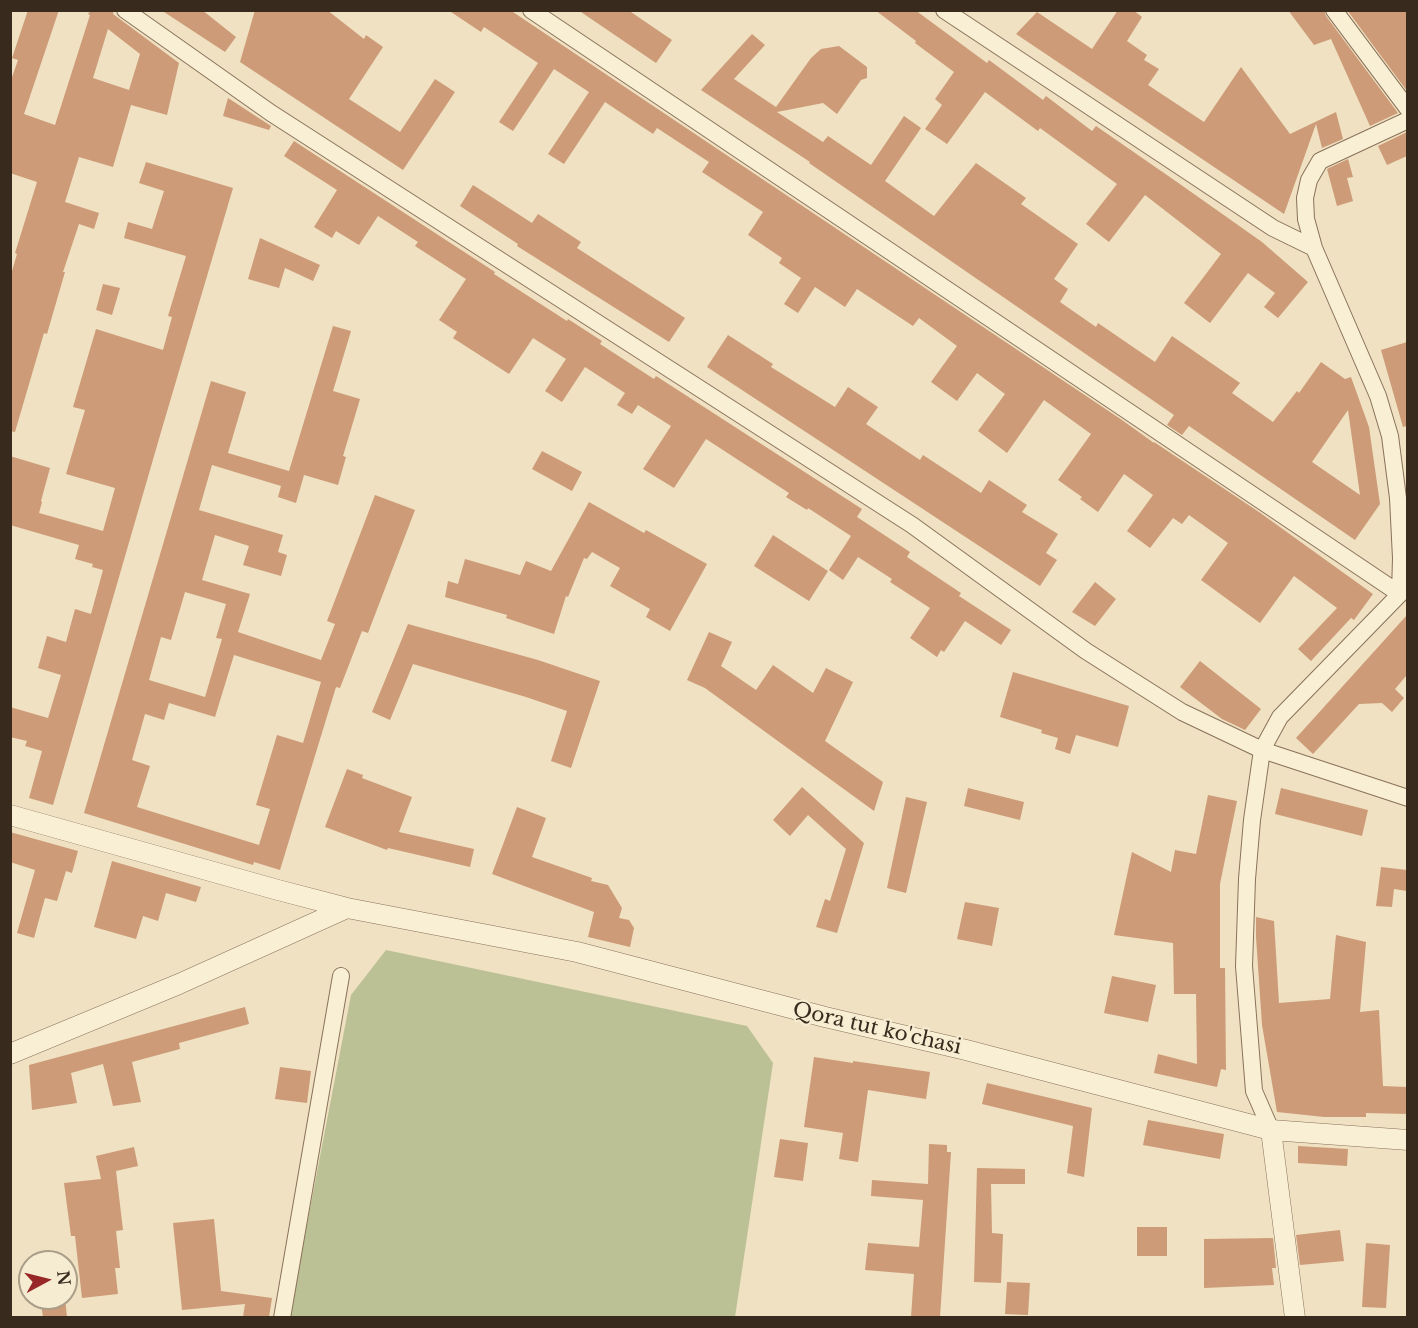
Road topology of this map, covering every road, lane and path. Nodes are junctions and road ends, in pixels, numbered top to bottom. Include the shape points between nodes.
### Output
1 (125, 10) edge
2 (531, 10) edge
3 (944, 10) edge
4 (1334, 10) edge
5 (1407, 109) edge
6 (1407, 120) edge
7 (1314, 248) junction
8 (1400, 594) junction
9 (1262, 750) junction
10 (1407, 798) edge
11 (10, 815) edge
12 (347, 908) junction
13 (341, 976) dead end
14 (10, 1054) edge
15 (1271, 1130) junction
16 (1407, 1140) edge
17 (282, 1317) edge
18 (1295, 1317) edge

1 - 9 street via 271,113 912,525 1086,651 1182,712
2 - 8 street
3 - 7 street via 1273,228
4 - 5 street
6 - 7 street via 1320,161 1309,180 1305,198
7 - 8 street via 1378,396 1390,435 1398,498
8 - 9 street via 1280,717
9 - 10 street
9 - 15 street via 1246,879 1244,966 1254,1091
11 - 12 street, Qora tut ko'chasi
12 - 14 street
12 - 15 street, Qora tut ko'chasi via 577,952
13 - 17 street
15 - 16 street, Qora tut ko'chasi
15 - 18 street

